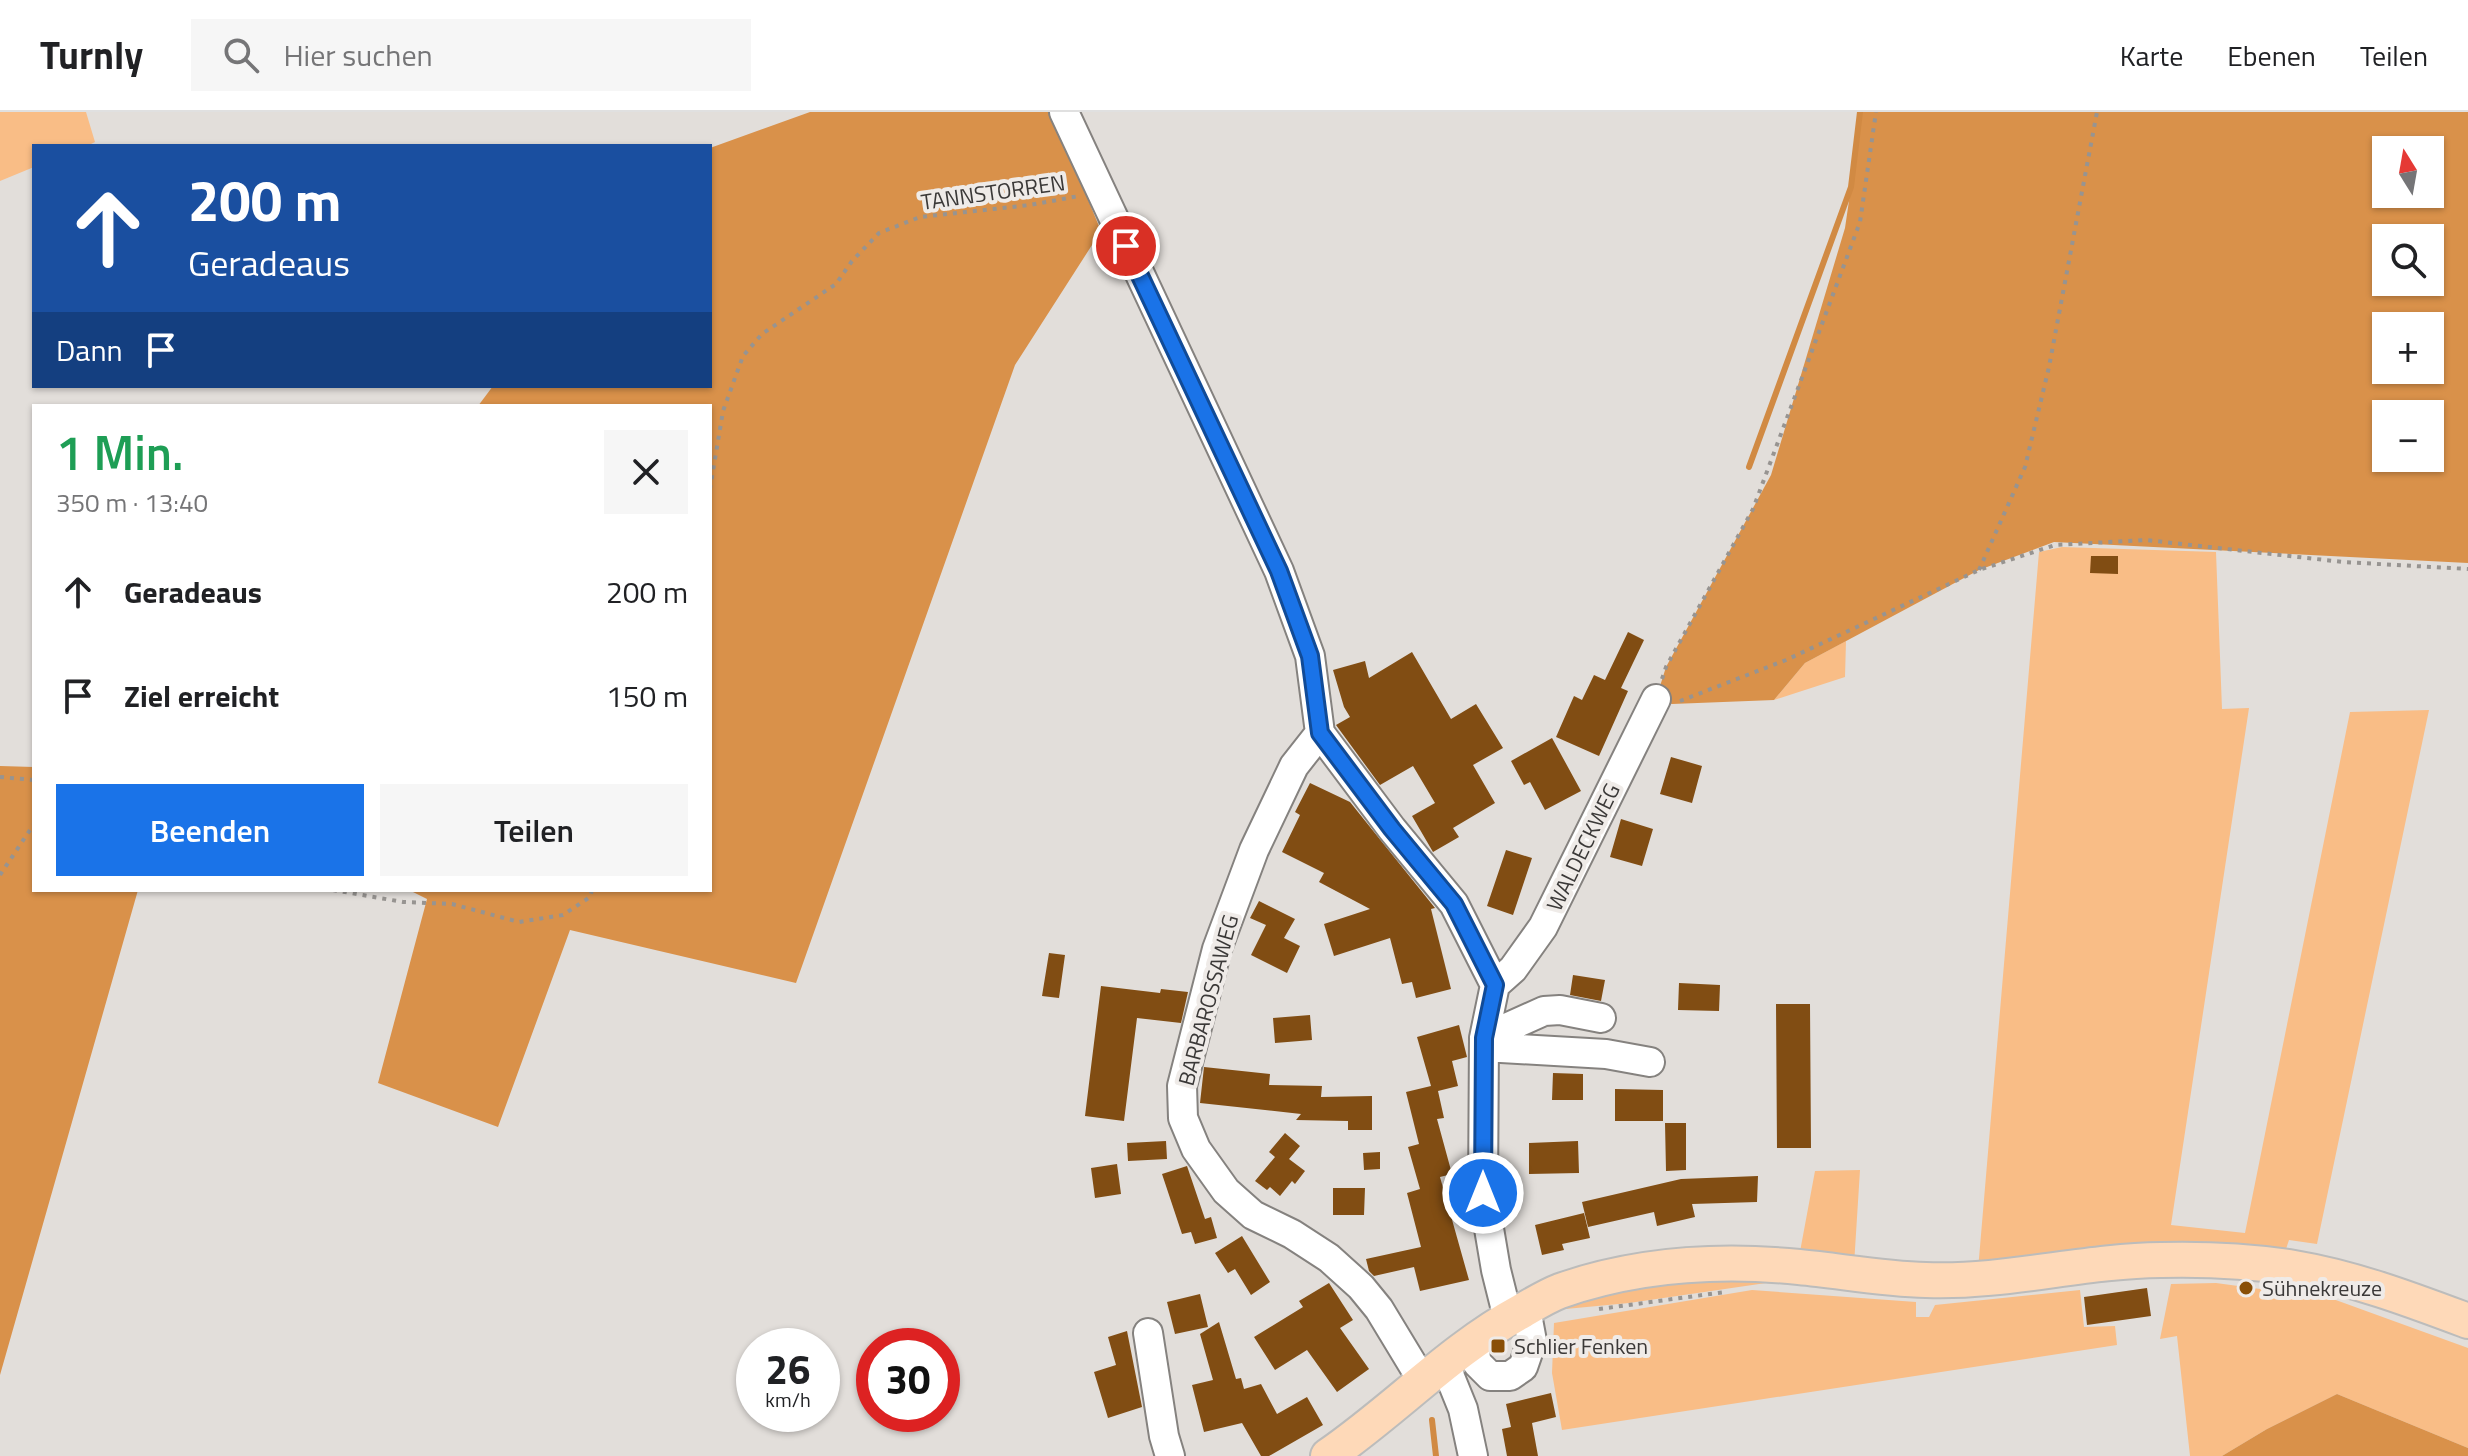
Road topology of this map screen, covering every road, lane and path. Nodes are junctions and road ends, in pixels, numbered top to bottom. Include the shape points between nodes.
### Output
1 (1064, 112) edge
2 (1876, 112) edge
3 (2097, 112) edge
4 (1101, 192) junction
5 (712, 477) edge
6 (2468, 569) edge
7 (1979, 570) junction
8 (1656, 699) junction
9 (1320, 733) junction
10 (0, 777) edge
11 (32, 780) edge
12 (32, 827) edge
13 (0, 875) edge
14 (345, 892) edge
15 (591, 892) edge
16 (1495, 985) junction
17 (1601, 1018) dead end
18 (1484, 1043) junction
19 (1650, 1062) dead end
20 (1517, 1313) junction
21 (2468, 1321) edge
22 (1148, 1333) dead end
23 (1473, 1342) junction
24 (1433, 1371) junction
25 (1170, 1456) edge
26 (1328, 1456) edge
27 (1473, 1456) edge

1 - 4 street
2 - 8 path via 1860,222 1764,480 1666,667
3 - 7 path via 2025,467
4 - 5 path, TANNSTORREN via 920,217 879,233 836,284 762,334 743,356 723,411
4 - 9 street via 1279,571 1310,656
6 - 7 path via 2343,562 2146,540 2055,545
7 - 8 path via 1786,660 1672,704
8 - 16 street, WALDECKWEG via 1543,927
9 - 16 street via 1454,904
9 - 24 street, BARBAROSSAWEG via 1294,766 1267,822 1217,949 1182,1086 1183,1118 1196,1149 1226,1191 1253,1215 1329,1258
10 - 11 path
12 - 13 path
14 - 15 path via 452,904 519,922 563,915
16 - 18 street
17 - 18 street via 1544,1011
18 - 19 street
18 - 20 street via 1483,1193 1496,1270
20 - 21 main road via 1556,1292 1667,1265 1729,1263 1939,1280 2160,1260 2295,1268 2372,1287
20 - 23 main road
20 - 23 street via 1532,1341 1523,1367 1510,1376 1490,1376 1477,1363
22 - 25 street
23 - 24 main road
24 - 26 main road
24 - 27 street, BARBAROSSAWEG via 1463,1409

